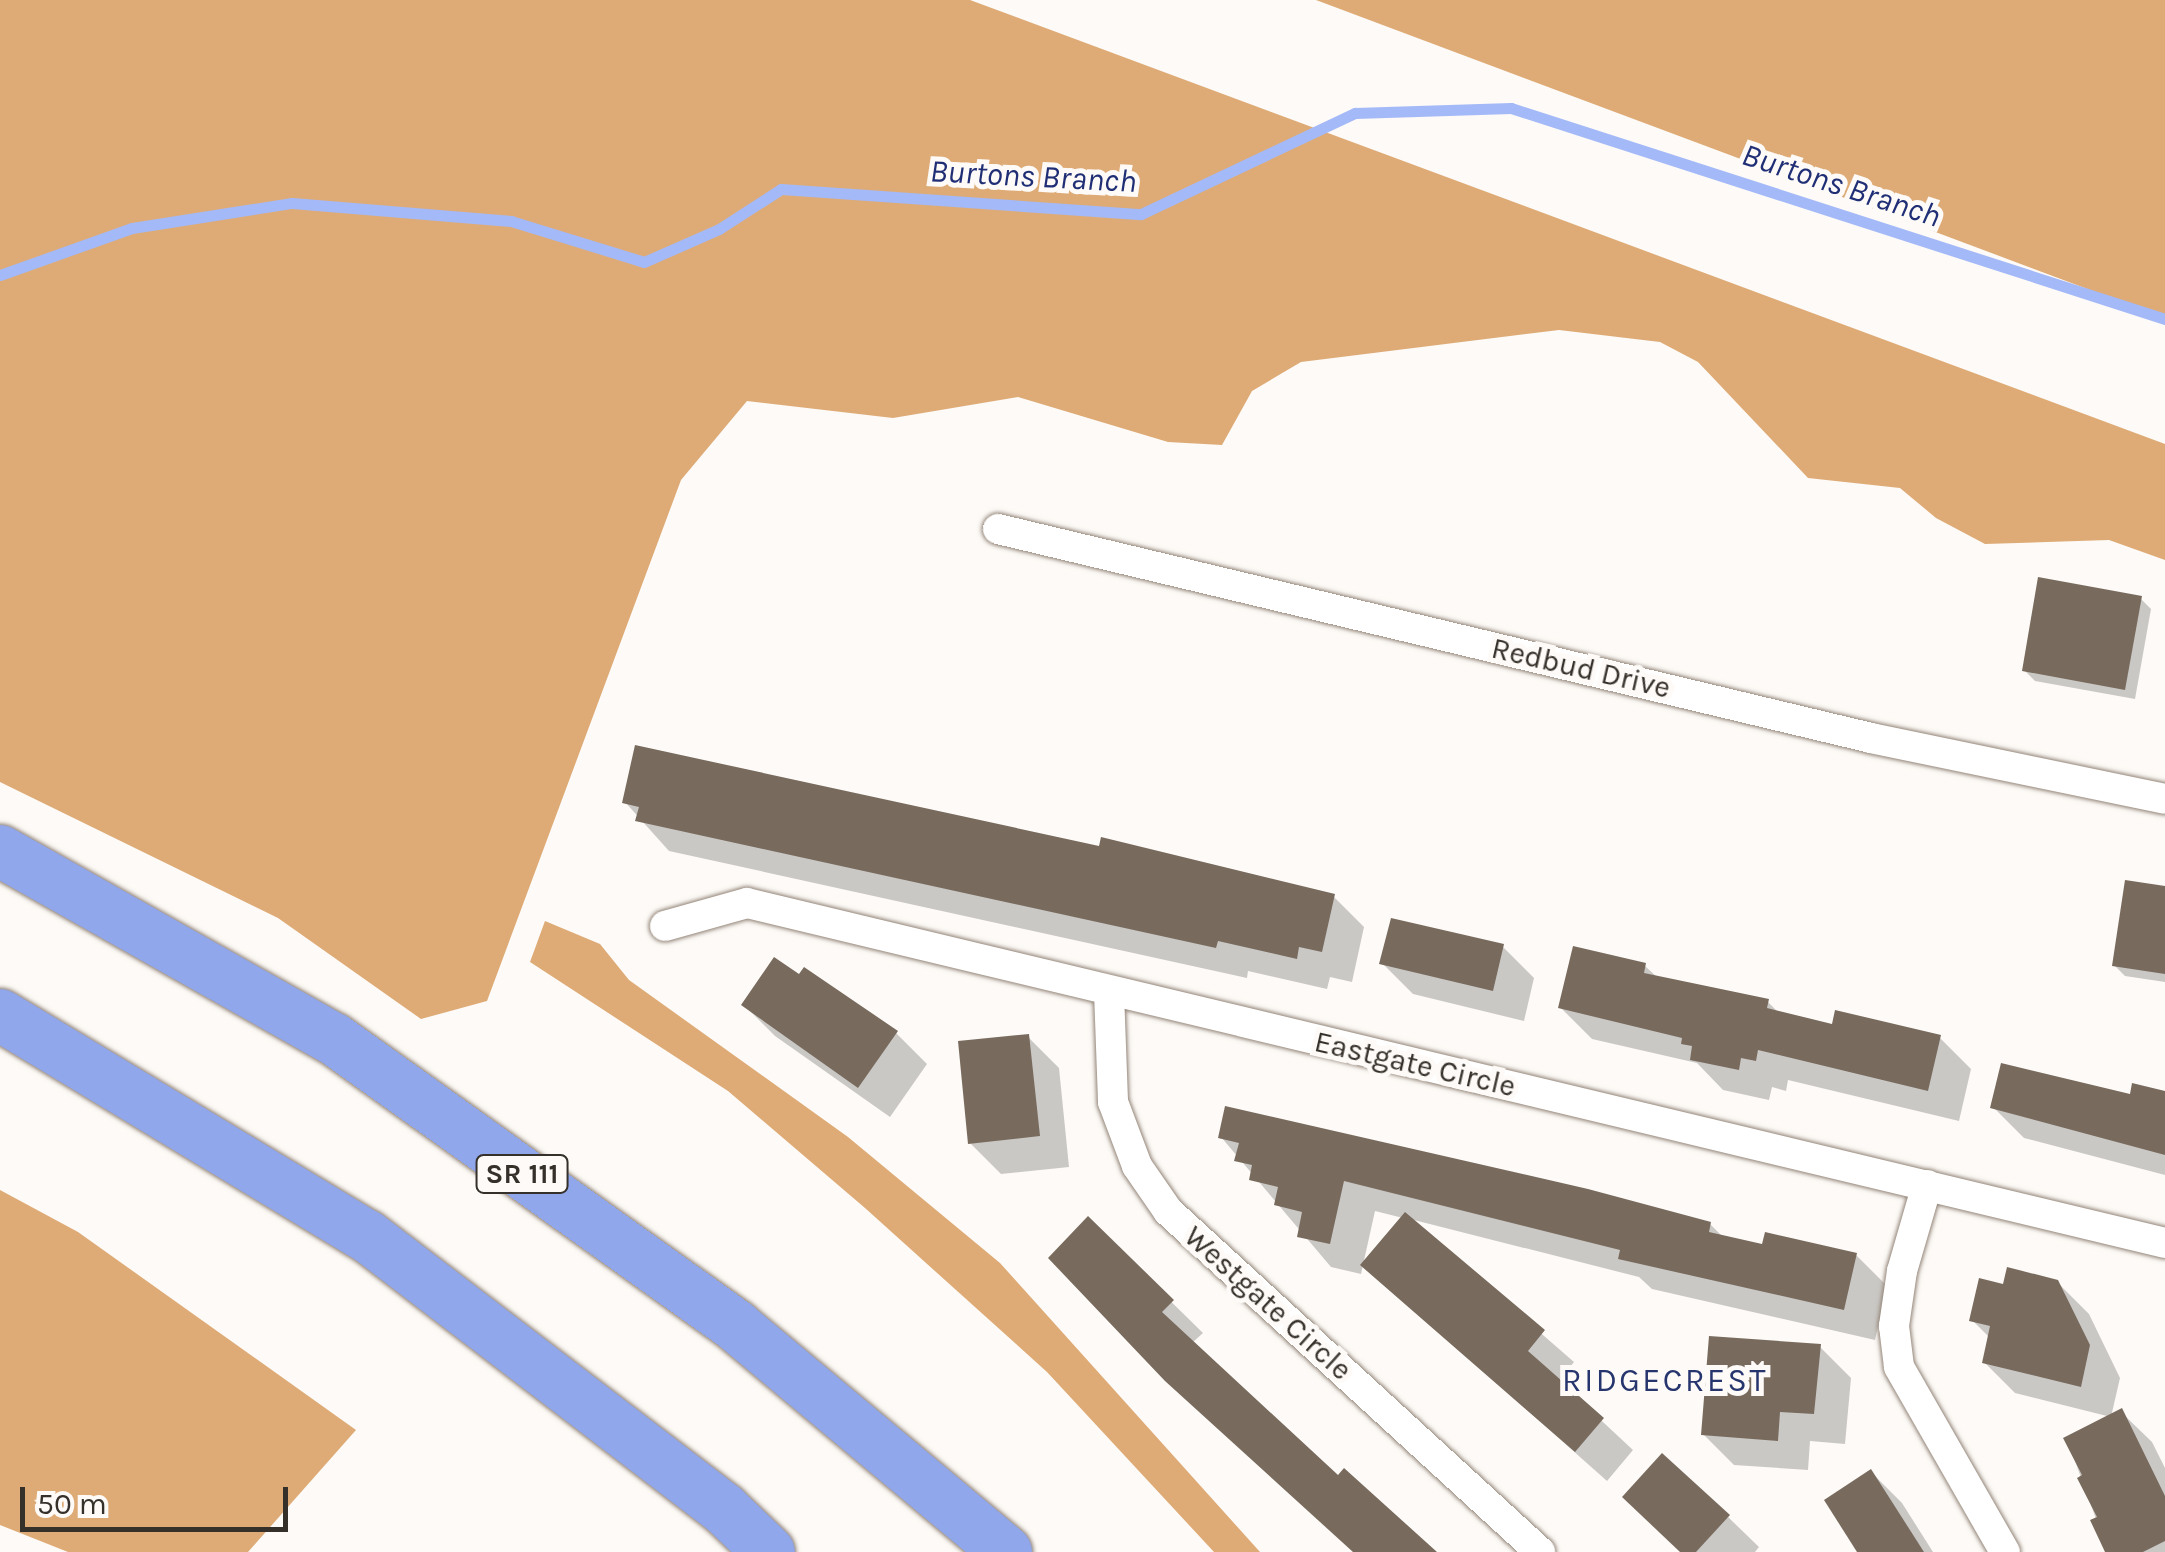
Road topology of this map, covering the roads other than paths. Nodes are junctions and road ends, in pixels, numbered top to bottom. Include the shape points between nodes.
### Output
1 (998, 529) dead end
2 (2165, 800) edge
3 (0, 851) edge
4 (665, 926) dead end
5 (1109, 992) junction
6 (0, 1015) edge
7 (1927, 1185) junction
8 (2165, 1242) edge
9 (768, 1552) edge
10 (1006, 1552) edge
11 (1540, 1552) edge
12 (2005, 1552) edge

1 - 2 street, Redbud Drive via 1870,738
3 - 10 highway, SR 111 via 334,1039 736,1326
4 - 5 street, Eastgate Circle via 748,903
5 - 7 street, Eastgate Circle
5 - 11 street, Westgate Circle via 1114,1102 1137,1166 1168,1212
6 - 9 highway via 367,1236 724,1509
7 - 8 street, Eastgate Circle
7 - 12 street via 1902,1271 1894,1326 1899,1368

